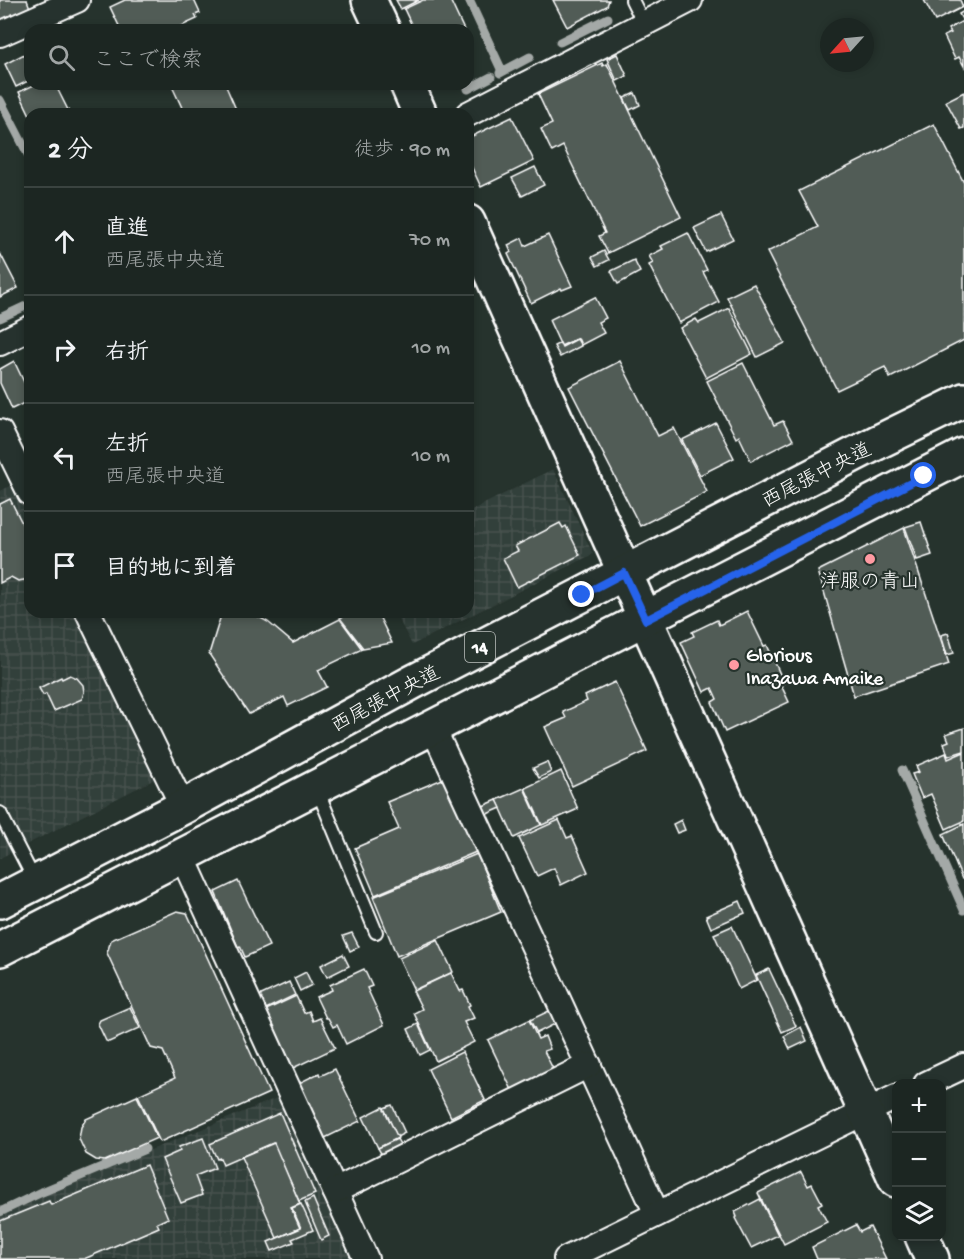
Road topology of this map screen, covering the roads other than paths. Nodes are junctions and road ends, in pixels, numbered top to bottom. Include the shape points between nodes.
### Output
1 (77, 0) edge
2 (369, 0) edge
3 (632, 0) edge
4 (690, 0) edge
5 (49, 6) edge
6 (380, 24) edge
7 (644, 24) junction
8 (0, 34) edge
9 (410, 90) edge
10 (417, 108) edge
11 (474, 111) edge
12 (474, 236) edge
13 (24, 331) edge
14 (0, 343) edge
15 (964, 400) edge
16 (0, 432) edge
17 (964, 455) edge
18 (24, 481) edge
19 (624, 573) junction
20 (91, 618) edge
21 (646, 620) junction
22 (433, 728) junction
23 (316, 788) junction
24 (183, 807) junction
25 (0, 813) edge
26 (182, 856) junction
27 (35, 882) junction
28 (0, 901) edge
29 (376, 932) dead end
30 (0, 949) edge
31 (589, 1065) junction
32 (964, 1066) edge
33 (935, 1079) edge
34 (892, 1099) edge
35 (866, 1112) junction
36 (892, 1169) edge
37 (335, 1191) junction
38 (657, 1214) junction
39 (924, 1241) edge
40 (366, 1259) edge
41 (566, 1259) edge
42 (932, 1259) edge

1 - 5 street
2 - 6 main road
3 - 7 lane
4 - 7 street
5 - 8 street
7 - 11 street
9 - 10 main road
12 - 19 main road
13 - 14 street
15 - 19 main road, 西尾張中央道 / 14
16 - 18 street
17 - 21 main road
19 - 21 main road
19 - 24 main road, 西尾張中央道 / 14
20 - 24 street
21 - 22 main road
21 - 35 main road
22 - 23 main road
22 - 31 street
23 - 26 main road
23 - 29 lane
24 - 27 main road, 西尾張中央道 / 14
25 - 27 lane
26 - 30 main road
26 - 37 street
27 - 28 main road, 西尾張中央道 / 14
31 - 37 street
31 - 38 street
32 - 33 street
34 - 35 street
35 - 36 main road
35 - 38 street
37 - 40 street
38 - 41 street
39 - 42 main road

